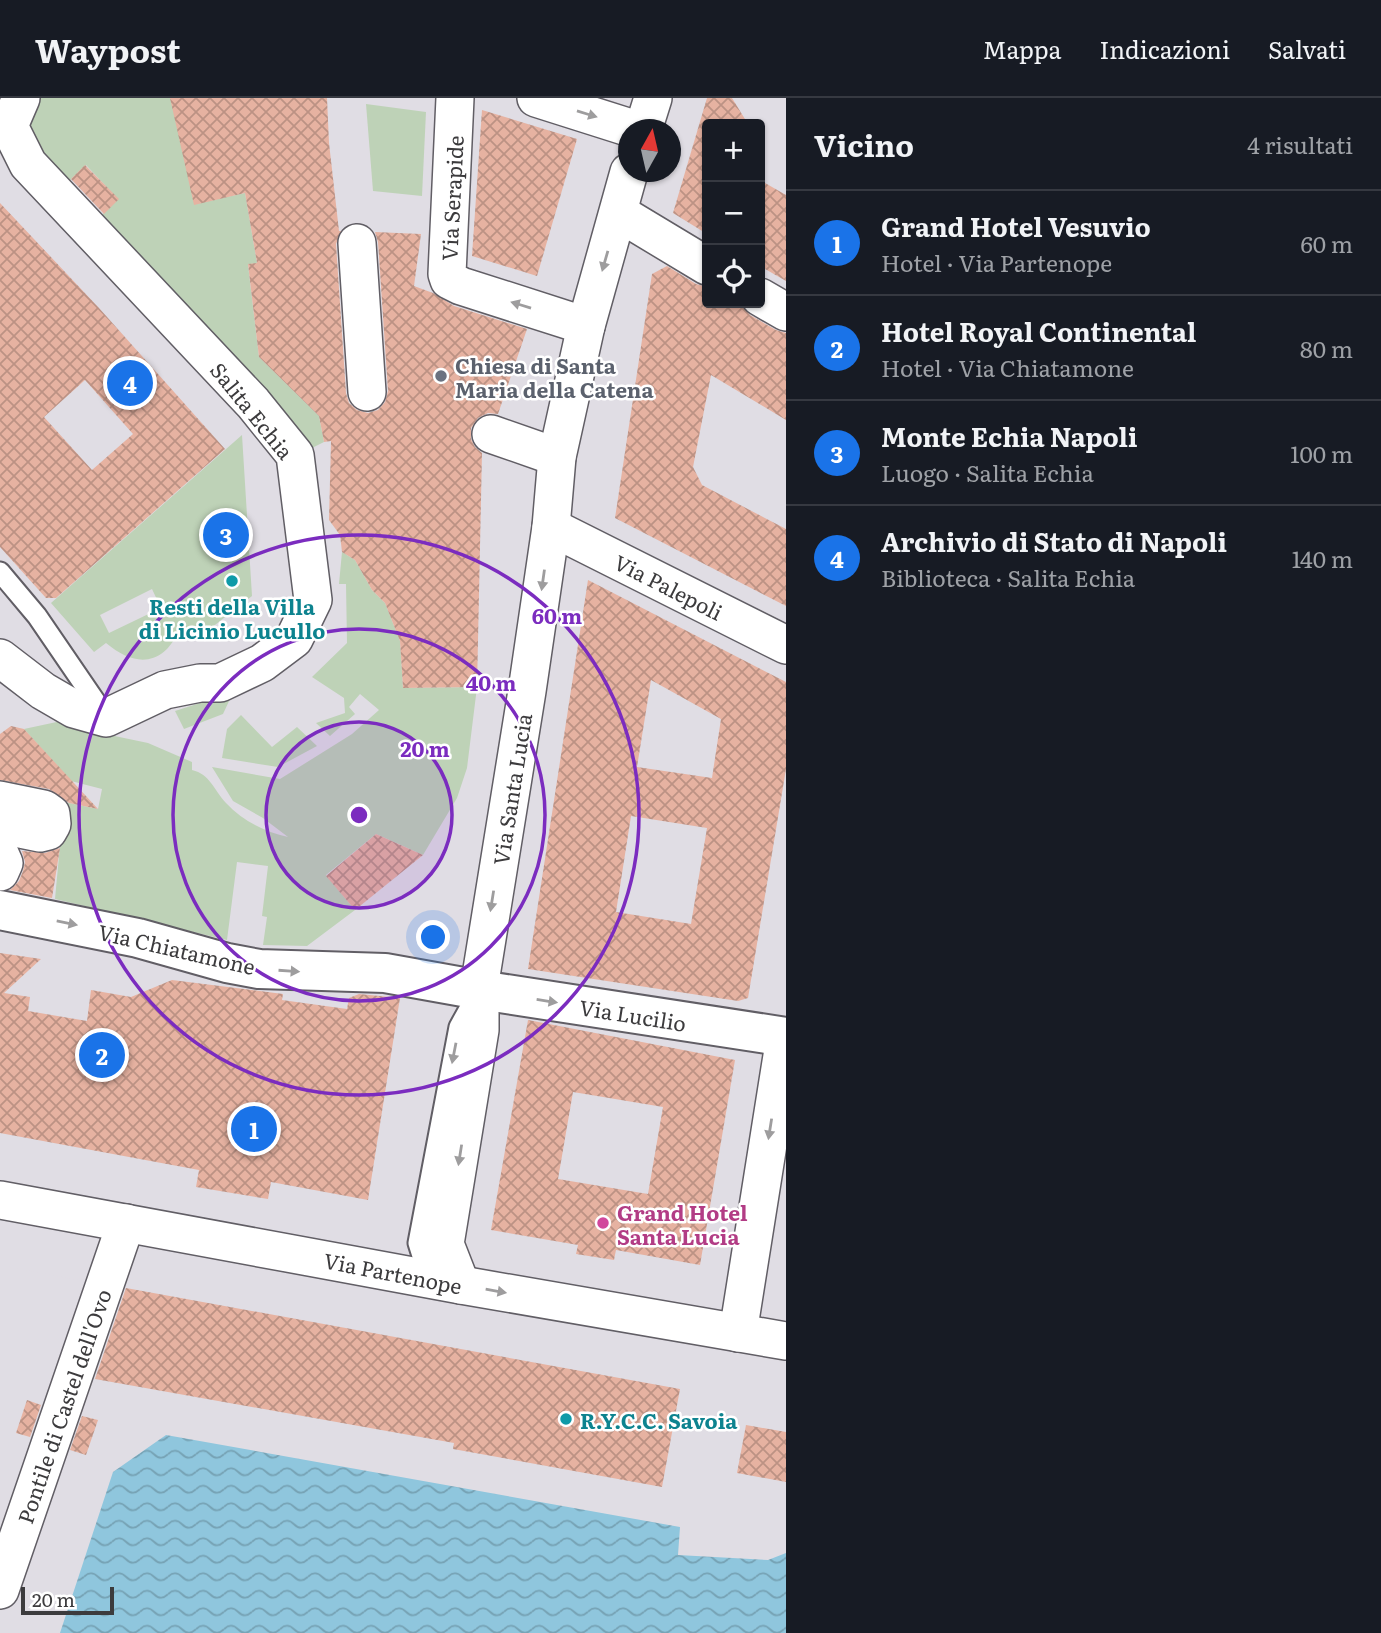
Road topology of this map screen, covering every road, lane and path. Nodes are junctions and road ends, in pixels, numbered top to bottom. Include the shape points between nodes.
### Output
1 (21, 98) edge
2 (455, 98) edge
3 (537, 98) edge
4 (653, 98) edge
5 (646, 119) edge
6 (618, 124) edge
7 (626, 182) edge
8 (619, 212) junction
9 (357, 243) dead end
10 (702, 262) edge
11 (765, 300) edge
12 (786, 312) edge
13 (586, 326) junction
14 (367, 393) dead end
15 (491, 435) dead end
16 (557, 457) junction
17 (551, 527) junction
18 (0, 572) edge
19 (786, 645) edge
20 (0, 658) edge
21 (90, 714) junction
22 (0, 800) edge
23 (0, 825) edge
24 (0, 853) edge
25 (0, 872) edge
26 (0, 910) edge
27 (480, 990) junction
28 (785, 1037) edge
29 (0, 1200) edge
30 (126, 1223) junction
31 (445, 1281) junction
32 (738, 1334) junction
33 (786, 1341) edge
34 (0, 1590) edge

1 - 21 street, Salita Echia via 9,126 28,164 253,403 295,455 306,534 313,600 294,639 262,663 220,683 165,690
13 -> 2 street, Via Serapide via 449,280
3 -> 6 street
4 - 5 street
7 - 8 street, Via Santa Lucia
8 - 10 street
8 -> 13 street, Via Santa Lucia
9 - 14 street
11 - 12 street
13 - 16 street, Via Santa Lucia
15 - 16 street
16 - 17 street, Via Santa Lucia
17 - 19 street, Via Palepoli
17 -> 27 street, Via Santa Lucia
18 - 21 lane via 37,616
20 - 21 street via 43,691
22 - 23 street via 44,809 51,814 52,824 40,833
24 - 25 street via 4,863
26 -> 27 street, Via Chiatamone via 138,937 237,965 385,973
27 -> 28 street, Via Lucilio
27 -> 31 street, Via Santa Lucia via 480,1030 445,1244
28 -> 32 street
29 - 30 street, Via Partenope
30 - 31 street, Via Partenope
30 - 34 street, Pontile di Castel dell'Ovo
31 -> 32 street, Via Partenope
32 - 33 street, Via Partenope

